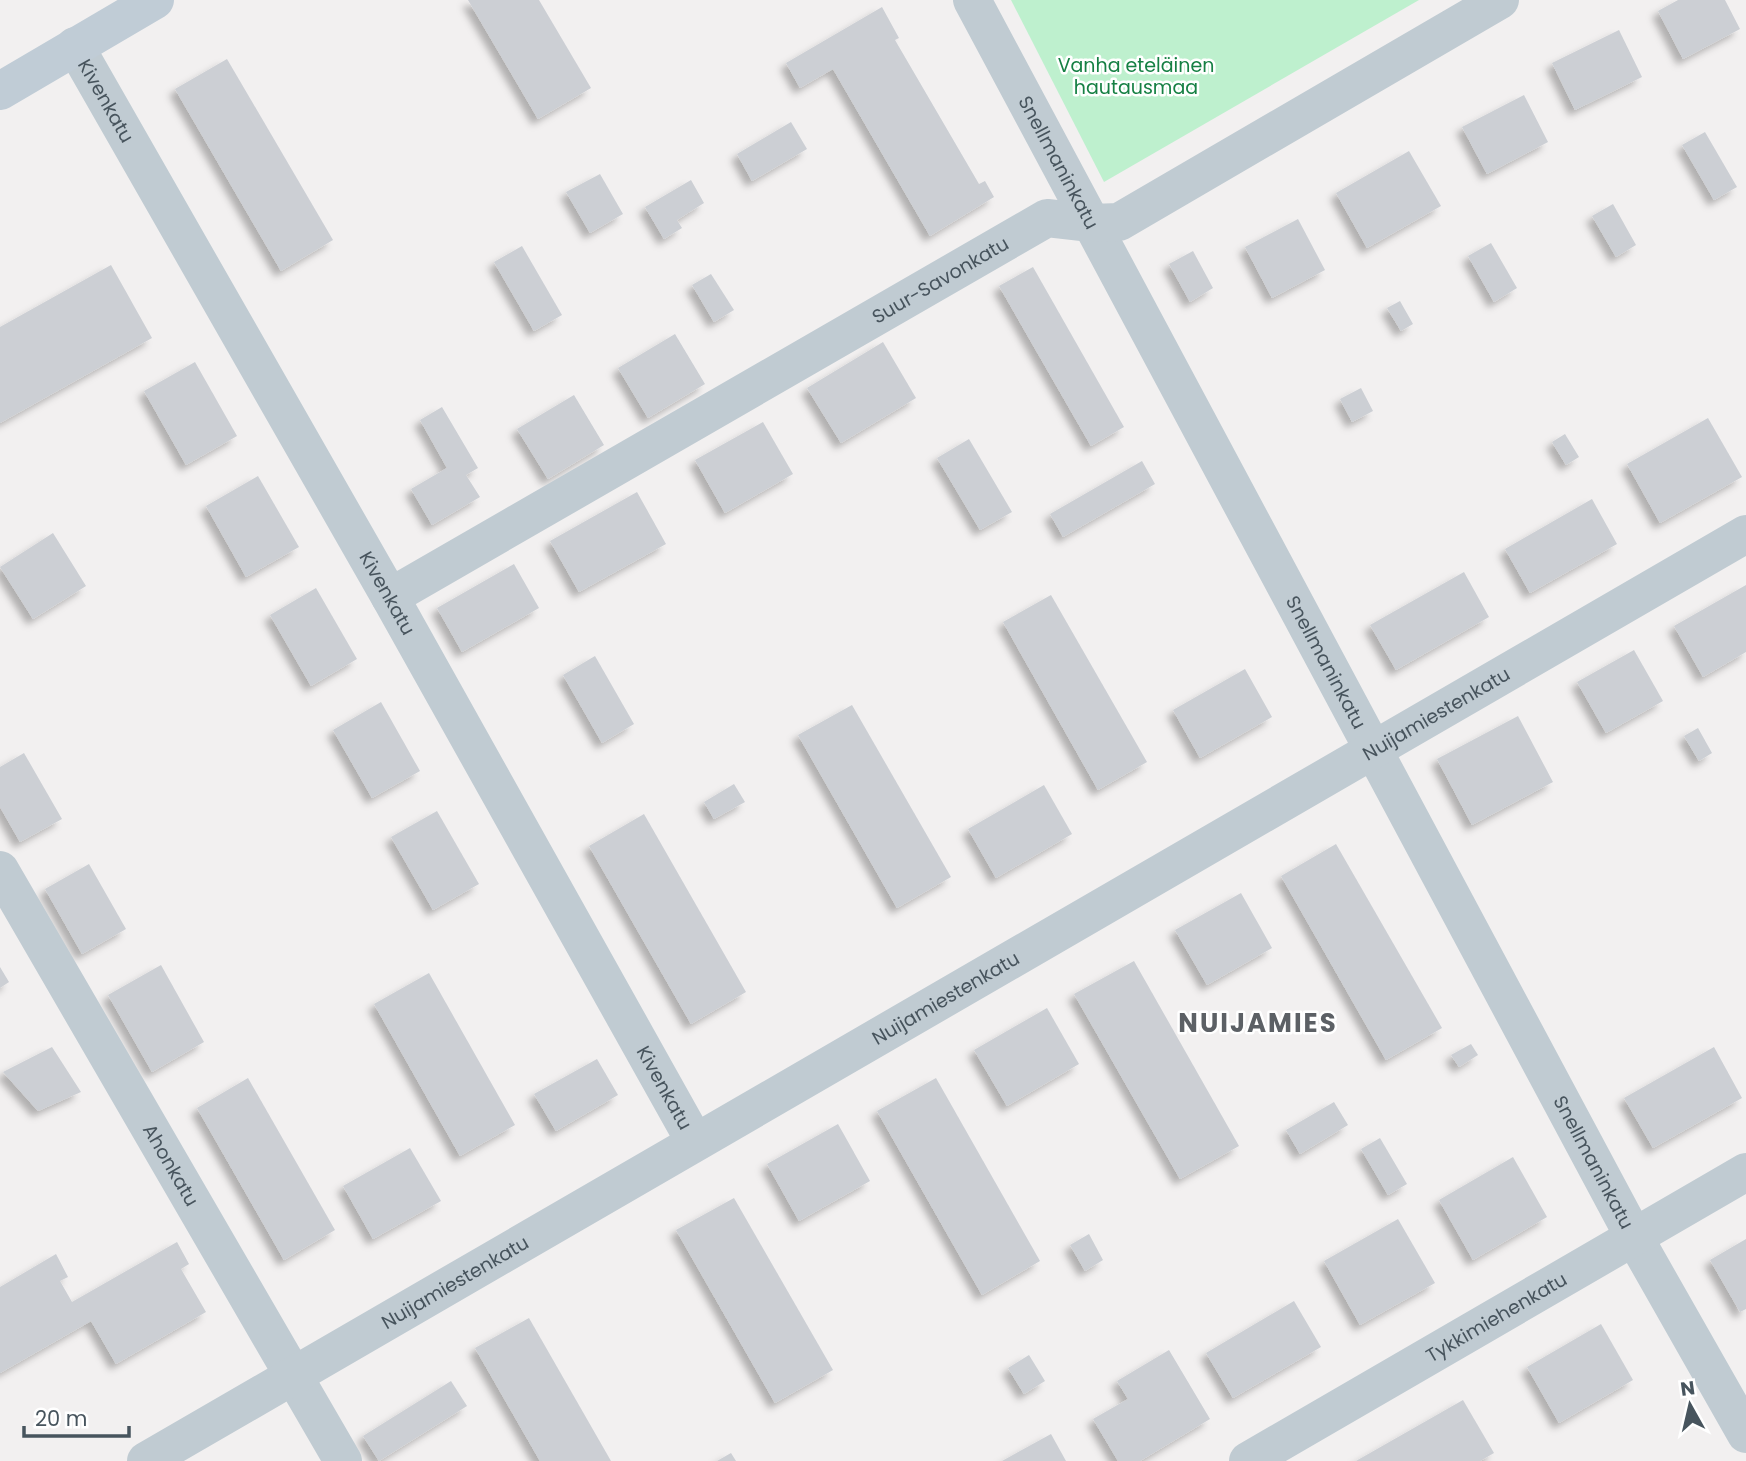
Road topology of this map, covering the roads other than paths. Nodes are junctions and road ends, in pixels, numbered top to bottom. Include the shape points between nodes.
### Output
1 (155, 0) edge
2 (972, 0) edge
3 (1500, 0) edge
4 (75, 46) junction
5 (0, 91) edge
6 (1091, 223) junction
7 (1746, 534) edge
8 (390, 597) junction
9 (1373, 750) junction
10 (0, 870) edge
11 (695, 1142) junction
12 (1746, 1172) edge
13 (1634, 1237) junction
14 (294, 1375) junction
15 (1746, 1434) edge
16 (146, 1461) edge
17 (343, 1461) edge
18 (1248, 1461) edge

1 - 4 main road
2 - 6 street, Snellmaninkatu
3 - 6 street, Suur-Savonkatu via 1119,222
4 - 5 main road
4 - 8 street, Kivenkatu
6 - 8 street, Suur-Savonkatu via 1047,218
6 - 9 street, Snellmaninkatu
7 - 9 street, Nuijamiestenkatu
8 - 11 street, Kivenkatu
9 - 11 street, Nuijamiestenkatu
9 - 13 street, Snellmaninkatu
10 - 14 street, Ahonkatu
11 - 14 street, Nuijamiestenkatu
12 - 13 street, Tykkimiehenkatu
13 - 15 street, Snellmaninkatu
13 - 18 street, Tykkimiehenkatu
14 - 16 street, Nuijamiestenkatu
14 - 17 street, Ahonkatu

